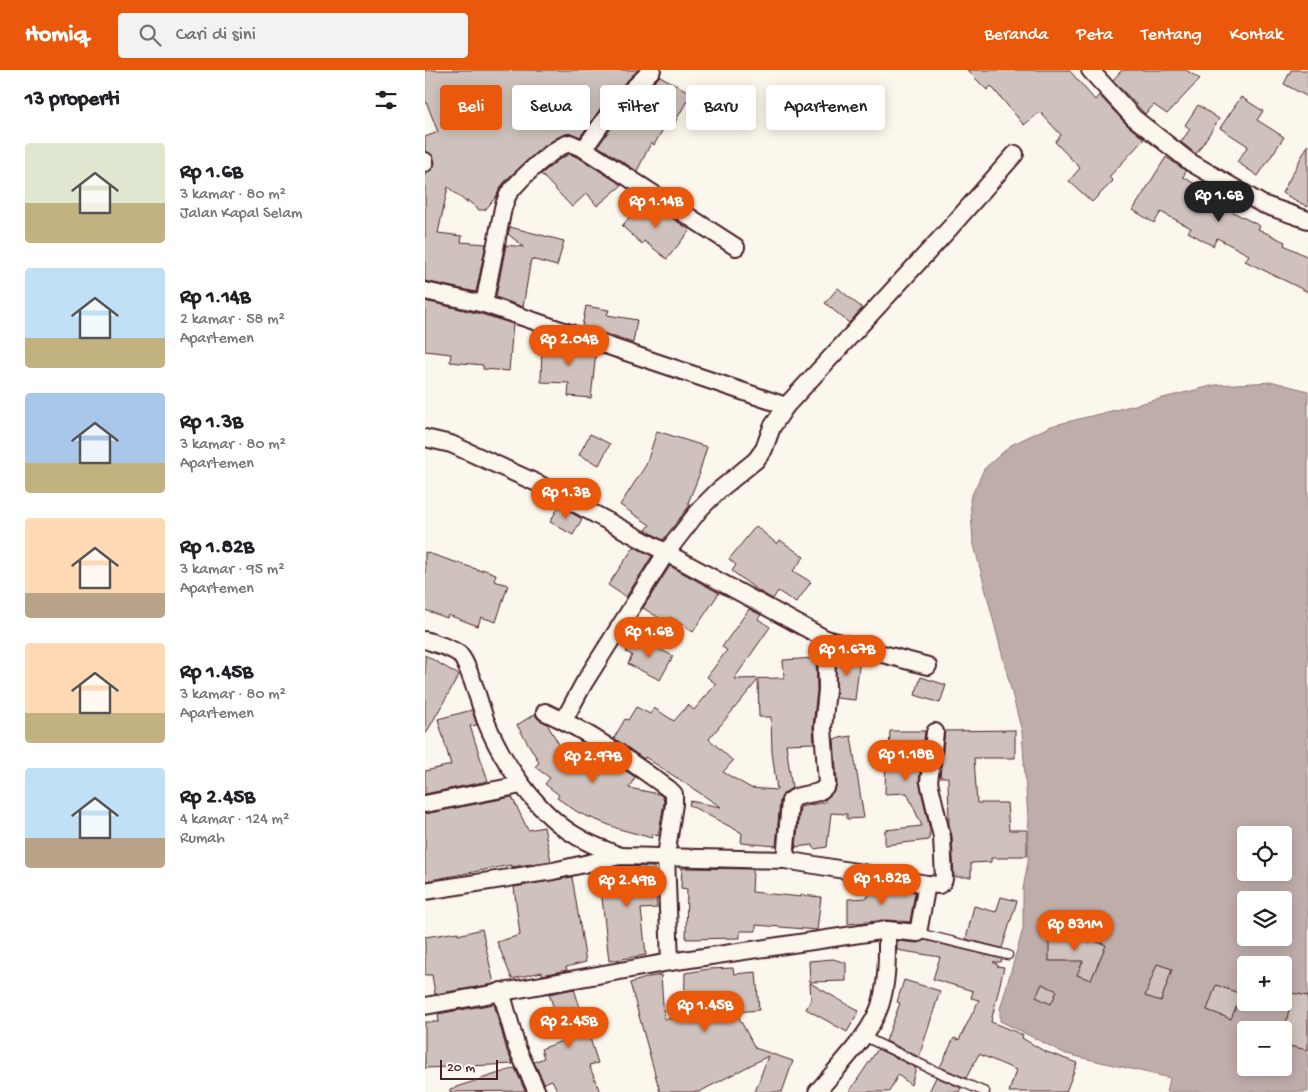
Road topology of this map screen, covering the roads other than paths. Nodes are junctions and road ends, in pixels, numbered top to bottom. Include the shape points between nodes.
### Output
1 (653, 70) edge
2 (1090, 70) edge
3 (584, 149) junction
4 (1015, 154) dead end
5 (1308, 220) edge
6 (736, 247) dead end
7 (425, 291) edge
8 (484, 304) junction
9 (786, 406) junction
10 (425, 438) edge
11 (666, 553) junction
12 (826, 639) junction
13 (425, 640) edge
14 (928, 666) dead end
15 (545, 712) dead end
16 (564, 720) junction
17 (935, 732) dead end
18 (521, 784) junction
19 (425, 804) edge
20 (620, 856) junction
21 (665, 856) junction
22 (785, 860) junction
23 (927, 884) junction
24 (425, 891) edge
25 (887, 930) junction
26 (918, 933) junction
27 (1008, 955) dead end
28 (670, 962) junction
29 (501, 991) junction
30 (425, 1006) edge
31 (863, 1036) junction
32 (535, 1091) edge
33 (817, 1092) edge
34 (985, 1092) edge

1 - 3 street via 612,109
2 - 5 street via 1134,118 1191,162 1262,204
3 - 6 street
3 - 8 street via 576,144 563,145 508,195
4 - 9 street
7 - 8 street
8 - 9 street
9 - 11 street via 756,460 700,509
10 - 11 street via 451,444 539,484
11 - 12 street
11 - 16 street
12 - 14 street
12 - 22 street via 827,690 823,728 827,784 822,791 795,796 790,801
13 - 18 street via 459,654 465,663 486,721
15 - 16 street
16 - 21 street via 674,794
17 - 23 street via 929,782 942,837 944,879 939,885
18 - 19 street
18 - 20 street via 550,815 577,836
20 - 21 street
20 - 24 street via 553,871
21 - 22 street
21 - 28 street
22 - 23 street
23 - 26 street
25 - 26 street
25 - 28 street
25 - 31 street via 886,979 879,1006
26 - 27 lane
28 - 29 street
29 - 30 street
29 - 32 street via 517,1048
31 - 33 street
31 - 34 lane

